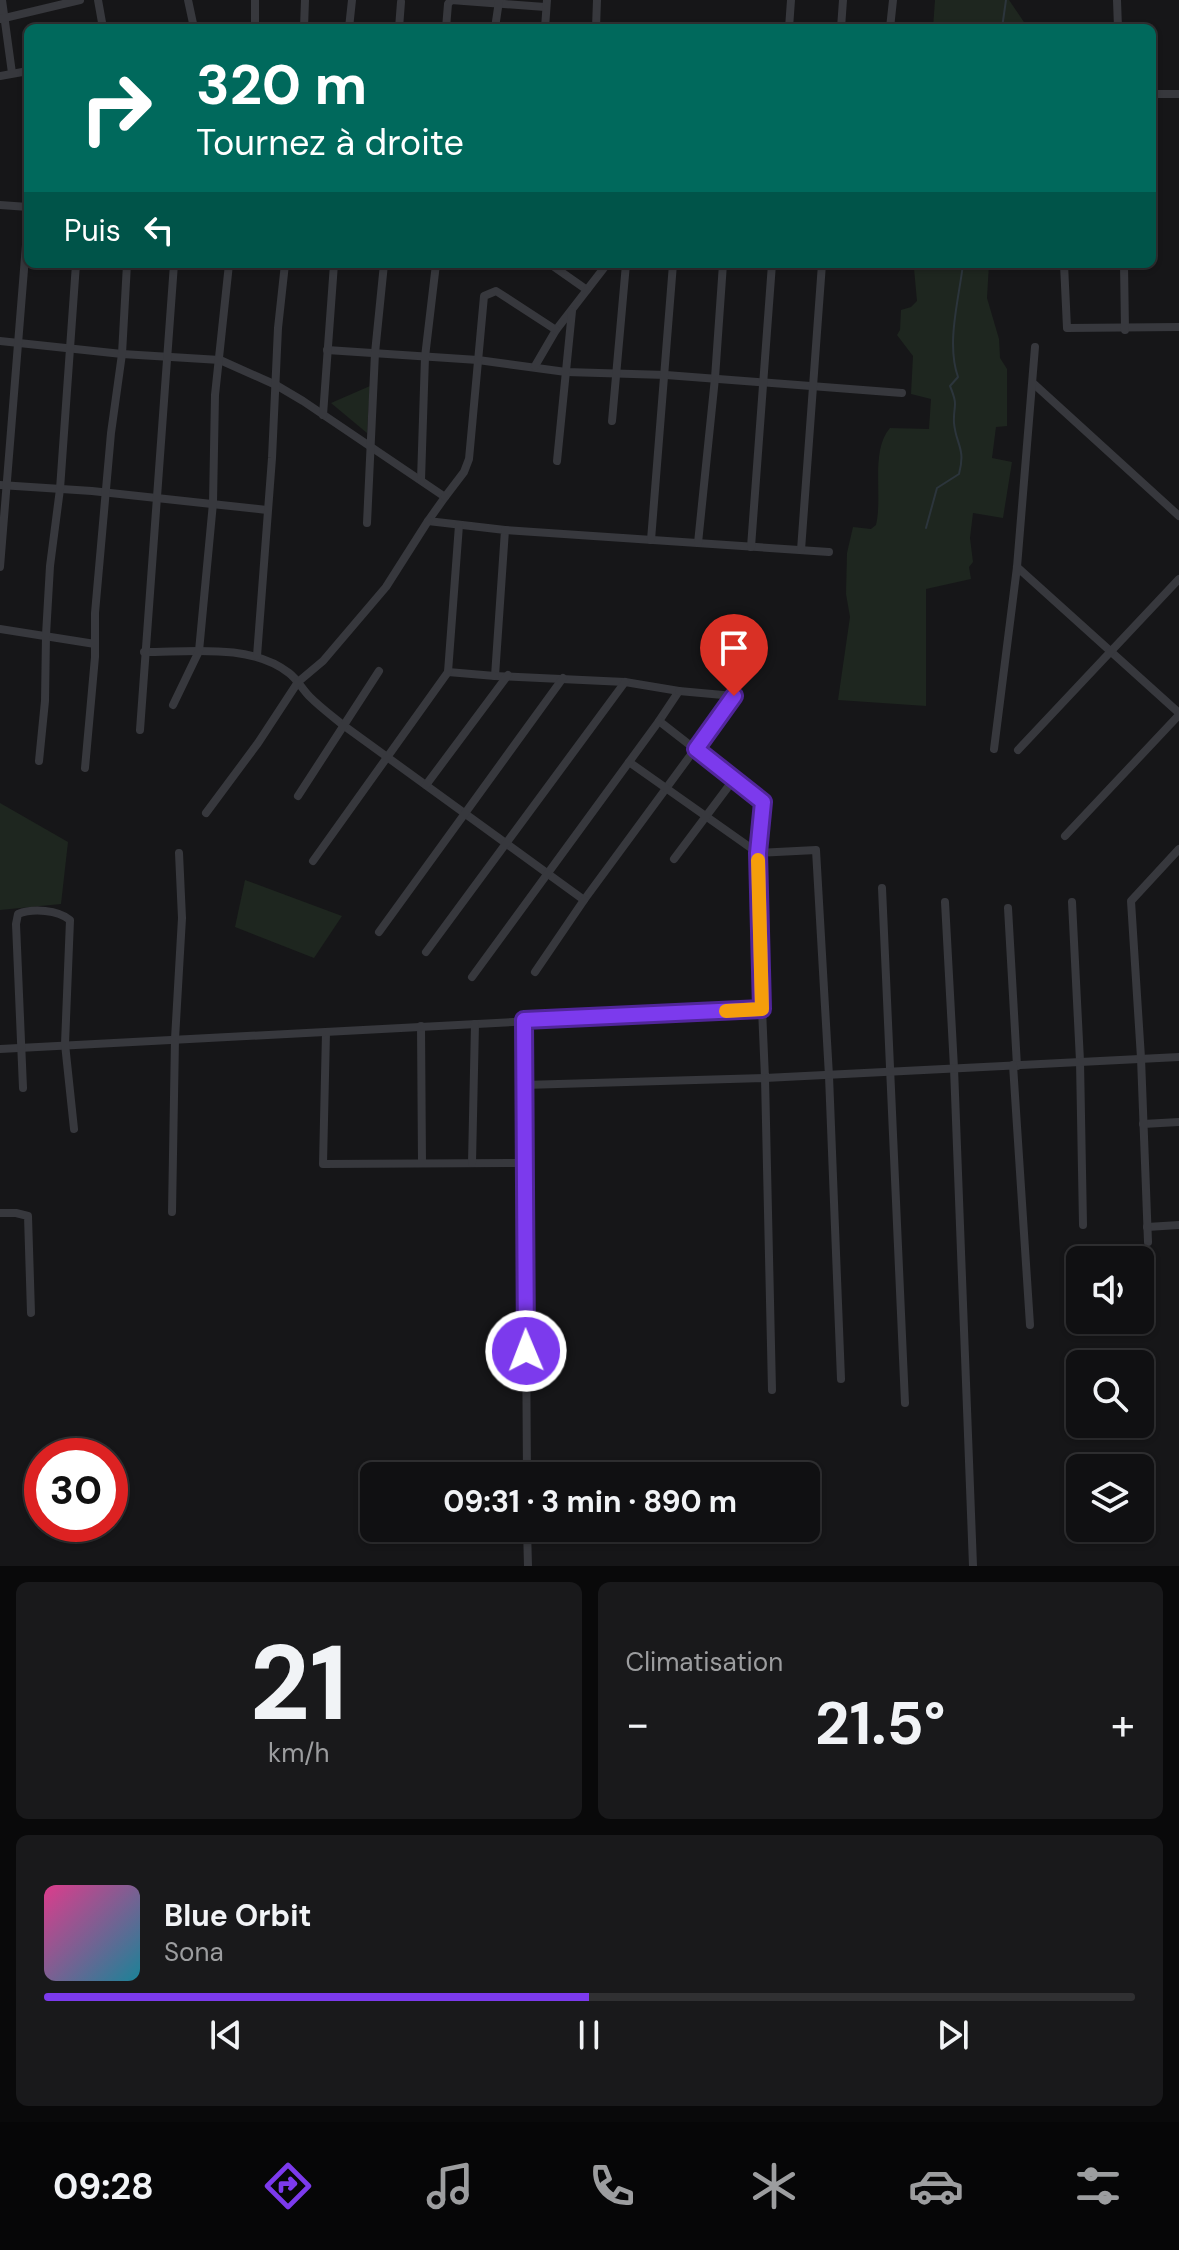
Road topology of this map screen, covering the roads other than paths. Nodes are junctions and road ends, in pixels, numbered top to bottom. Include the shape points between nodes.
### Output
1 (2, 0) edge
2 (80, 0) edge
3 (98, 0) edge
4 (188, 0) edge
5 (255, 0) edge
6 (305, 0) edge
7 (352, 0) edge
8 (597, 0) edge
9 (791, 0) edge
10 (843, 0) edge
11 (893, 0) edge
12 (1117, 0) edge
13 (401, 2) dead end
14 (499, 2) edge
15 (546, 4) edge
16 (3, 19) edge
17 (102, 24) edge
18 (193, 24) edge
19 (255, 24) edge
20 (304, 24) edge
21 (349, 24) edge
22 (399, 24) edge
23 (446, 24) edge
24 (496, 24) edge
25 (545, 24) edge
26 (596, 24) edge
27 (789, 24) edge
28 (841, 24) edge
29 (890, 24) edge
30 (1118, 24) edge
31 (24, 72) edge
32 (12, 73) junction
33 (0, 76) edge
34 (1156, 94) edge
35 (1179, 94) edge
36 (0, 205) edge
37 (24, 207) edge
38 (24, 268) edge
39 (76, 268) edge
40 (127, 268) edge
41 (174, 268) edge
42 (229, 268) edge
43 (285, 268) edge
44 (334, 268) edge
45 (384, 268) edge
46 (436, 268) edge
47 (556, 268) edge
48 (604, 268) edge
49 (626, 268) edge
50 (673, 268) edge
51 (723, 268) edge
52 (772, 268) edge
53 (822, 268) edge
54 (1064, 268) edge
55 (1124, 268) edge
56 (587, 290) junction
57 (572, 311) junction
58 (1179, 327) edge
59 (556, 330) junction
60 (1125, 330) junction
61 (0, 341) edge
62 (18, 343) junction
63 (1035, 347) dead end
64 (71, 349) junction
65 (327, 350) junction
66 (375, 353) junction
67 (122, 354) junction
68 (166, 357) junction
69 (425, 357) junction
70 (220, 360) junction
71 (478, 360) junction
72 (535, 366) junction
73 (566, 372) junction
74 (617, 375) junction
75 (666, 375) junction
76 (715, 378) junction
77 (764, 382) junction
78 (1034, 384) junction
79 (276, 385) junction
80 (814, 386) junction
81 (902, 393) dead end
82 (323, 415) junction
83 (612, 421) dead end
84 (372, 447) junction
85 (557, 461) dead end
86 (421, 480) junction
87 (4, 485) edge
88 (60, 489) junction
89 (107, 493) junction
90 (155, 497) junction
91 (445, 497) junction
92 (213, 503) junction
93 (267, 510) junction
94 (1179, 516) edge
95 (428, 521) junction
96 (367, 523) dead end
97 (459, 525) junction
98 (505, 530) junction
99 (651, 540) junction
100 (698, 543) junction
101 (751, 547) junction
102 (801, 550) junction
103 (829, 552) dead end
104 (0, 567) edge
105 (1017, 567) junction
106 (1179, 579) edge
107 (0, 629) edge
108 (46, 635) junction
109 (95, 644) junction
110 (1112, 650) junction
111 (199, 651) junction
112 (144, 652) junction
113 (257, 656) junction
114 (379, 671) dead end
115 (448, 672) junction
116 (508, 675) junction
117 (495, 676) junction
118 (563, 678) junction
119 (298, 682) junction
120 (625, 682) junction
121 (679, 691) junction
122 (173, 705) dead end
123 (1179, 714) edge
124 (659, 721) junction
125 (343, 725) junction
126 (140, 730) dead end
127 (696, 749) junction
128 (994, 749) dead end
129 (1018, 750) dead end
130 (387, 757) junction
131 (39, 761) dead end
132 (629, 762) junction
133 (85, 768) dead end
134 (734, 779) junction
135 (426, 785) junction
136 (667, 790) junction
137 (298, 796) dead end
138 (206, 813) dead end
139 (466, 813) junction
140 (705, 817) junction
141 (1065, 836) dead end
142 (505, 844) junction
143 (1179, 849) edge
144 (179, 853) dead end
145 (758, 853) junction
146 (674, 859) dead end
147 (313, 861) dead end
148 (546, 872) junction
149 (882, 888) dead end
150 (584, 900) junction
151 (945, 902) dead end
152 (1072, 902) dead end
153 (1008, 908) dead end
154 (379, 932) dead end
155 (426, 952) dead end
156 (535, 972) dead end
157 (472, 977) dead end
158 (762, 1009) junction
159 (524, 1020) junction
160 (475, 1024) junction
161 (421, 1026) junction
162 (326, 1032) junction
163 (175, 1039) junction
164 (65, 1044) junction
165 (21, 1048) junction
166 (0, 1049) edge
167 (1179, 1057) edge
168 (1141, 1058) junction
169 (1080, 1061) junction
170 (1015, 1065) junction
171 (954, 1068) junction
172 (889, 1072) junction
173 (829, 1076) junction
174 (765, 1078) junction
175 (524, 1085) junction
176 (23, 1088) dead end
177 (1179, 1122) edge
178 (1143, 1124) junction
179 (74, 1129) dead end
180 (422, 1163) junction
181 (472, 1163) junction
182 (525, 1163) junction
183 (172, 1212) dead end
184 (0, 1213) edge
185 (1083, 1225) dead end
186 (1179, 1225) edge
187 (1147, 1227) junction
188 (1148, 1242) dead end
189 (31, 1313) dead end
190 (1030, 1325) dead end
191 (841, 1379) dead end
192 (772, 1390) dead end
193 (905, 1403) dead end
194 (527, 1462) edge
195 (527, 1542) edge
196 (528, 1566) edge
197 (973, 1566) edge

1 - 16 street
2 - 16 street
3 - 17 street
4 - 18 street
5 - 19 street
6 - 20 street
7 - 21 street
8 - 26 street
9 - 27 street
10 - 28 street
11 - 29 street
12 - 30 street
13 - 22 street
14 - 15 street
14 - 23 street via 451,0
14 - 24 street
15 - 25 street
16 - 32 street
31 - 32 street
32 - 33 street
34 - 35 street
36 - 37 street
38 - 62 street
39 - 64 street
40 - 67 street
41 - 68 street
42 - 70 street
43 - 79 street
44 - 65 street
45 - 66 street
46 - 69 street
47 - 56 street
48 - 56 street
49 - 74 street
50 - 75 street
51 - 76 street
52 - 77 street
53 - 80 street
54 - 60 street via 1067,328
55 - 60 street
56 - 57 street
57 - 59 street
57 - 73 street
58 - 60 street
59 - 71 street via 496,291 489,292 482,301
59 - 72 street
61 - 62 street
62 - 64 street
62 - 87 street
63 - 78 street
64 - 67 street
64 - 88 street
65 - 66 street
65 - 82 street
66 - 69 street
66 - 84 street
67 - 68 street
67 - 89 street
68 - 70 street
68 - 90 street
69 - 71 street
69 - 86 street
70 - 79 street
70 - 92 street
71 - 72 street
71 - 91 street via 469,459
72 - 73 street
73 - 74 street
73 - 85 street
74 - 75 street
74 - 83 street
75 - 76 street
75 - 99 street
76 - 77 street
76 - 100 street
77 - 80 street
77 - 101 street
78 - 94 street
78 - 105 street
79 - 82 street
79 - 93 street
80 - 81 street
80 - 102 street
82 - 84 street
84 - 86 street
84 - 96 street
86 - 91 street
87 - 88 street
87 - 104 street
88 - 89 street
88 - 108 street
89 - 90 street
89 - 109 street
90 - 92 street
90 - 112 street
91 - 95 street
92 - 93 street
92 - 111 street
93 - 113 street
95 - 97 street
95 - 119 street via 386,587 323,661
97 - 98 street
97 - 115 street
98 - 99 street
98 - 117 street
99 - 100 street
100 - 101 street
101 - 102 street
102 - 103 street
105 - 110 street
105 - 128 street
106 - 110 street
107 - 108 street
108 - 109 street
108 - 131 street
109 - 133 street
110 - 123 street
110 - 129 street
111 - 112 street
111 - 113 street
111 - 122 street
112 - 126 street
113 - 119 street
114 - 125 street
115 - 117 street
115 - 130 street
116 - 117 street
116 - 118 street
116 - 135 street
118 - 120 street
118 - 139 street
119 - 125 street
119 - 138 street
120 - 121 street
120 - 142 street
121 - 124 street
121 - 127 street via 734,696
123 - 141 street
124 - 127 street
124 - 132 street
125 - 130 street
125 - 137 street
127 - 134 street
127 - 136 street
130 - 135 street
130 - 147 street
132 - 136 street
132 - 148 street
134 - 140 street
134 - 145 street via 763,802
135 - 139 street
136 - 140 street
136 - 150 street
139 - 142 street
139 - 154 street
140 - 145 street
140 - 146 street
142 - 148 street
142 - 155 street
143 - 168 street via 1131,901
144 - 163 street via 182,918
145 - 158 street
145 - 173 street via 816,850
148 - 150 street
148 - 157 street
149 - 172 street
150 - 156 street
151 - 171 street
152 - 169 street
153 - 170 street
158 - 159 street
158 - 174 street
159 - 160 street
159 - 175 street
160 - 161 street
160 - 181 street
161 - 162 street
161 - 180 street
162 - 163 street
162 - 180 street via 323,1164
163 - 164 street
163 - 183 street
164 - 165 street
164 - 165 street via 70,920 33,910 18,914 16,924
164 - 179 street
165 - 166 street
165 - 176 street
167 - 168 street
168 - 169 street
168 - 178 street
169 - 170 street
169 - 185 street
170 - 171 street
170 - 190 street
171 - 172 street
171 - 197 street
172 - 173 street
172 - 193 street
173 - 174 street
173 - 191 street
174 - 175 street
174 - 192 street
175 - 182 street
177 - 178 street
178 - 187 street
180 - 181 street
181 - 182 street
182 - 194 street
184 - 189 street via 28,1216
186 - 187 street
187 - 188 street
195 - 196 street

